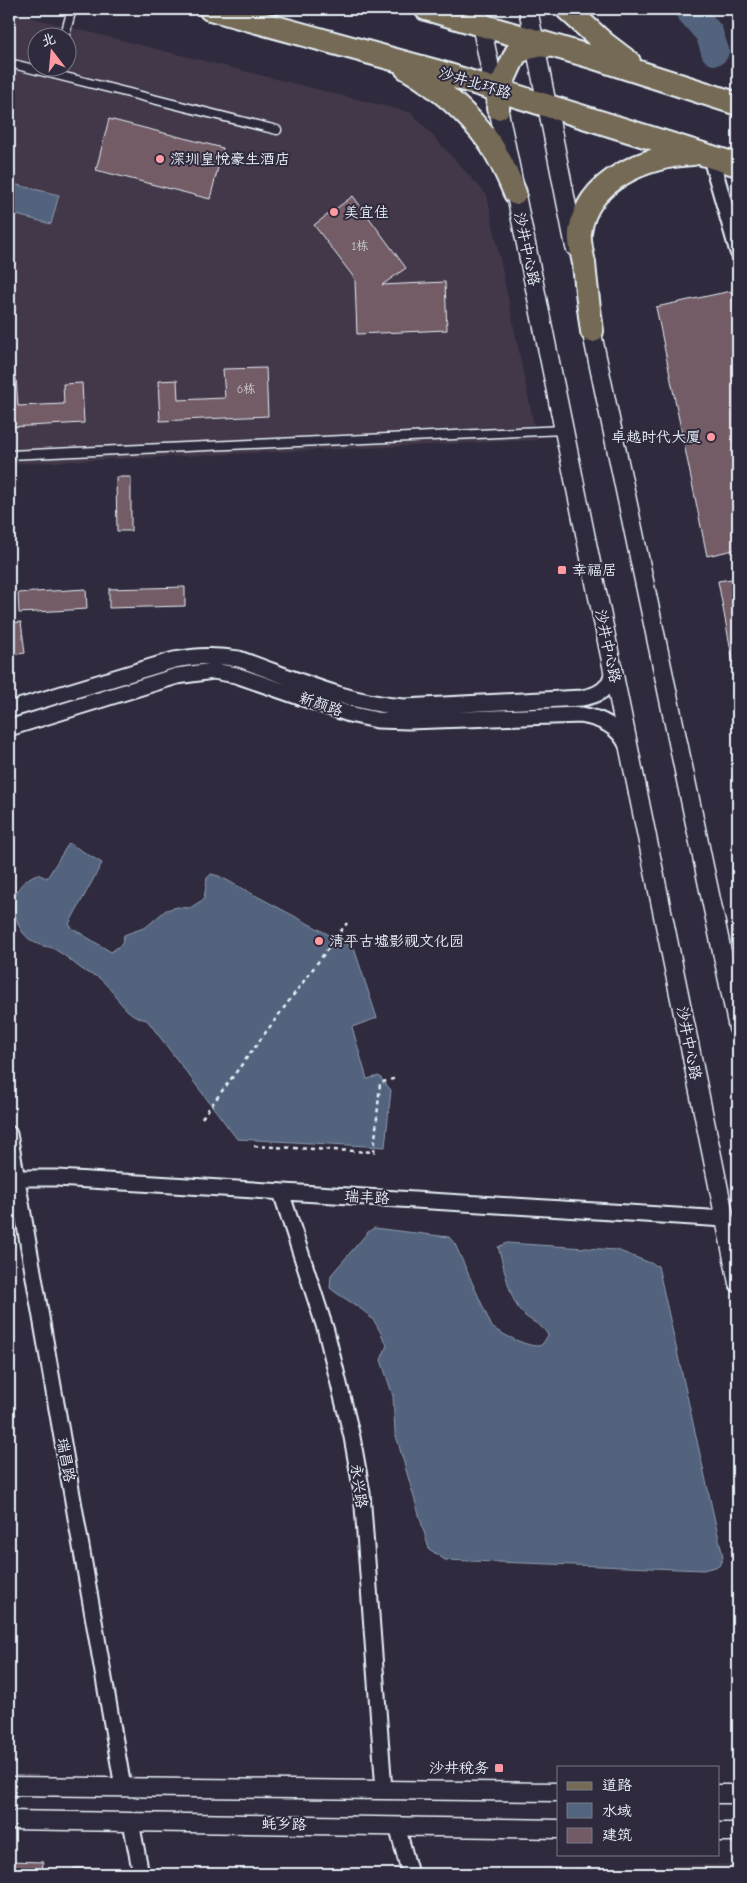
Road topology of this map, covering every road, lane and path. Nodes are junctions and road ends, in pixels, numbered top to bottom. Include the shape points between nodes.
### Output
1 (72, 9) edge
2 (210, 9) edge
3 (426, 9) edge
4 (528, 9) edge
5 (567, 9) edge
6 (480, 17) edge
7 (67, 28) edge
8 (534, 43) junction
9 (376, 54) junction
10 (9, 62) edge
11 (28, 66) edge
12 (78, 77) edge
13 (701, 92) junction
14 (497, 96) junction
15 (738, 104) edge
16 (547, 105) junction
17 (277, 130) dead end
18 (710, 156) junction
19 (738, 164) edge
20 (515, 193) junction
21 (738, 252) edge
22 (592, 332) junction
23 (564, 430) junction
24 (9, 455) edge
25 (613, 672) junction
26 (9, 710) edge
27 (9, 728) edge
28 (629, 751) junction
29 (347, 924) dead end
30 (738, 1028) edge
31 (396, 1078) dead end
32 (202, 1118) dead end
33 (9, 1134) edge
34 (254, 1146) dead end
35 (13, 1178) edge
36 (281, 1192) junction
37 (725, 1218) junction
38 (738, 1283) edge
39 (9, 1786) edge
40 (124, 1787) junction
41 (384, 1790) junction
42 (557, 1792) edge
43 (9, 1820) edge
44 (132, 1822) junction
45 (397, 1826) junction
46 (557, 1829) edge
47 (720, 1832) edge
48 (738, 1832) edge
49 (141, 1874) edge
50 (410, 1874) edge

1 - 7 lane
2 - 9 main road, 沙井北环路
3 - 6 main road
4 - 8 street
5 - 13 main road via 626,60 644,71
6 - 8 main road
6 - 14 street, 沙井中心路
8 - 13 main road via 595,58
8 - 14 main road via 516,54
8 - 16 street
9 - 14 main road, 沙井北环路
9 - 20 main road via 426,82 468,118 489,142
10 - 11 lane
12 - 17 lane
13 - 15 main road
14 - 16 main road, 沙井北环路
14 - 20 street, 沙井中心路
16 - 18 main road, 沙井北环路
16 - 22 street
18 - 19 main road, 沙井北环路
18 - 21 street
18 - 22 main road via 682,154 648,162 617,177 595,197 580,234
20 - 23 street, 沙井中心路
22 - 30 street
23 - 24 lane
23 - 25 street, 沙井中心路
25 - 26 street, 新颜路 via 609,686 582,698 404,706 357,700 239,659 219,655 198,656 174,660
25 - 28 street, 沙井中心路
27 - 28 street, 新颜路 via 177,676 213,671 236,675 349,714 377,720 592,717 619,732
28 - 37 street, 沙井中心路
29 - 32 path
31 - 34 path via 380,1083 374,1152
33 - 35 street, 瑞昌路
35 - 36 street, 瑞丰路
35 - 40 street, 瑞昌路
36 - 37 street, 瑞丰路
36 - 41 street, 永兴路 via 326,1331 352,1436 362,1493
37 - 38 street, 沙井中心路
39 - 40 street
40 - 41 street
41 - 42 street
43 - 44 street, 蚝乡路
44 - 45 street, 蚝乡路
44 - 49 street
45 - 46 street, 蚝乡路
45 - 50 street
47 - 48 street

